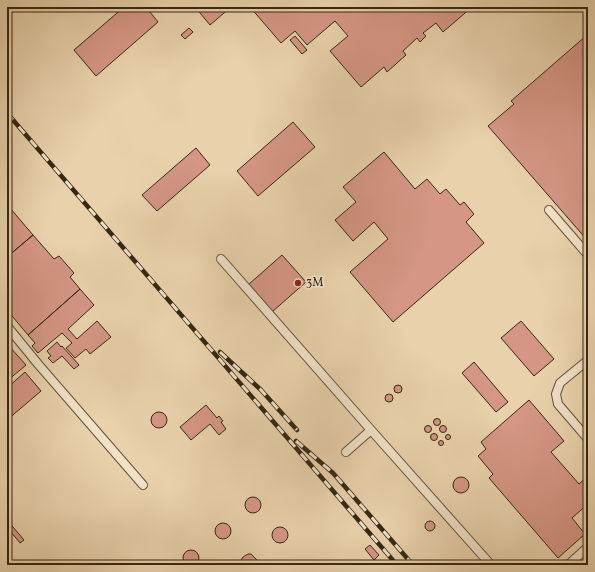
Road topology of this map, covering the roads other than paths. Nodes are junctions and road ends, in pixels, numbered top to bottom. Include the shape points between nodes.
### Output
1 (549, 210) dead end
2 (588, 255) edge
3 (221, 259) dead end
4 (7, 326) edge
5 (588, 360) edge
6 (371, 430) junction
7 (588, 439) edge
8 (346, 452) dead end
9 (143, 484) dead end
10 (588, 547) edge
11 (491, 565) edge
12 (568, 565) edge

1 - 2 lane
3 - 6 lane
4 - 9 lane
5 - 7 lane via 560,384 556,394 558,404
6 - 8 lane
6 - 11 lane
10 - 12 lane

